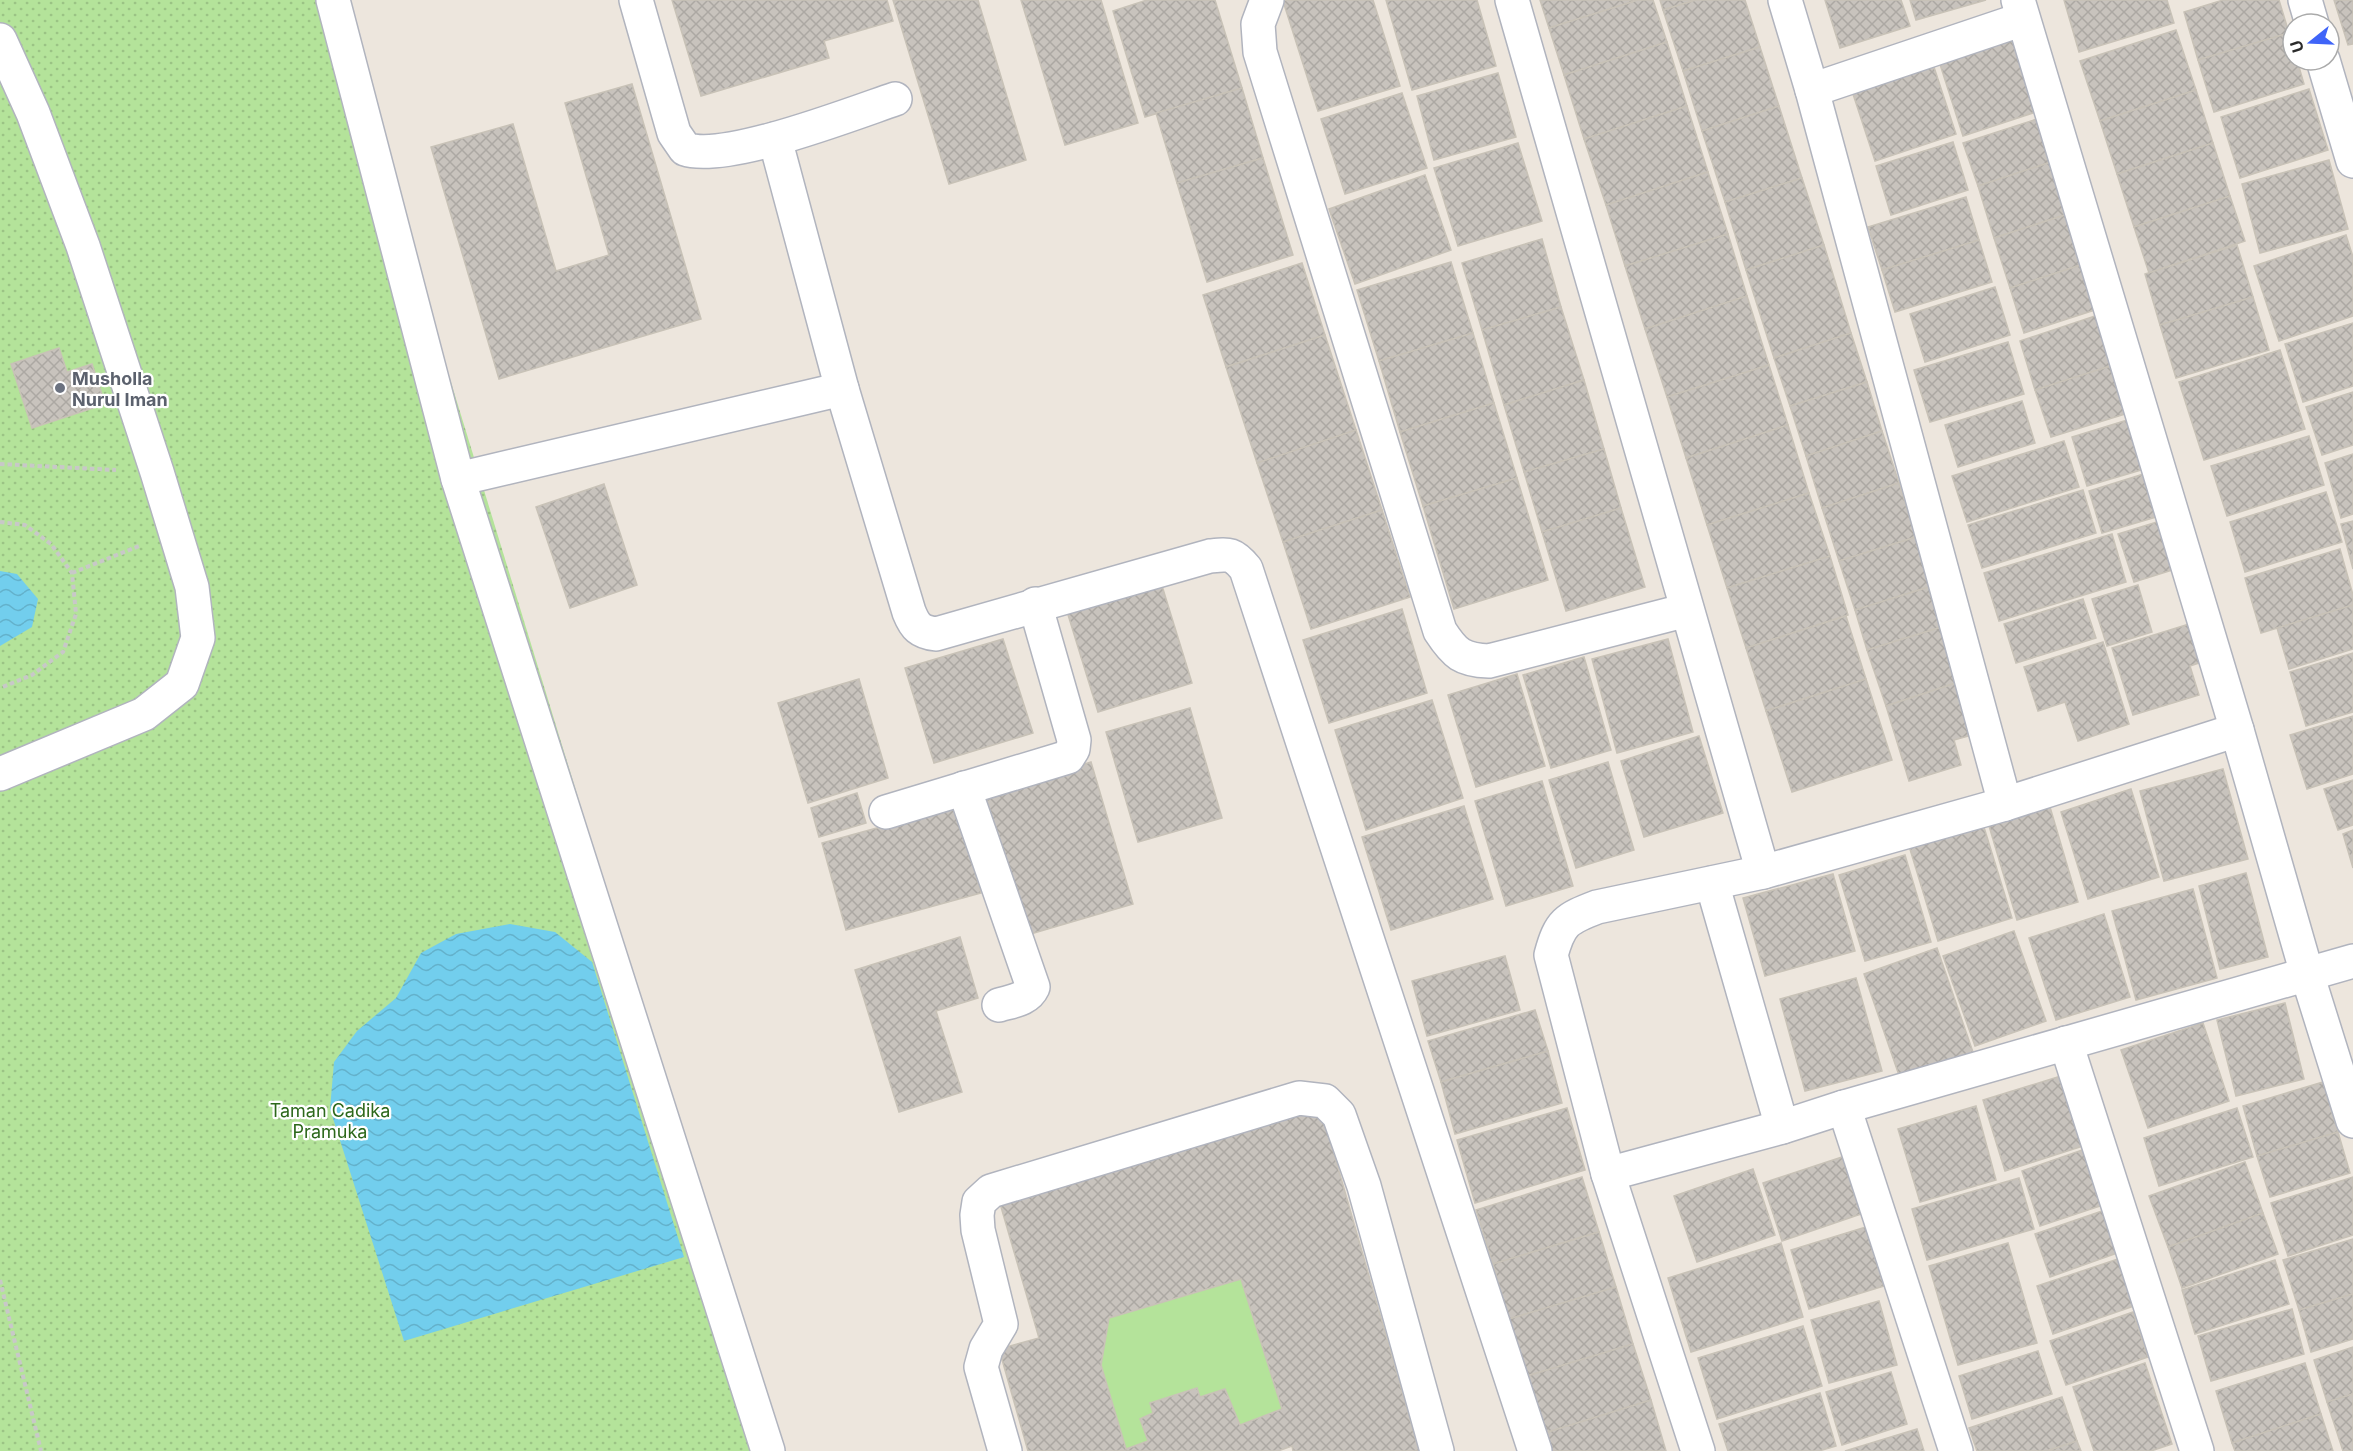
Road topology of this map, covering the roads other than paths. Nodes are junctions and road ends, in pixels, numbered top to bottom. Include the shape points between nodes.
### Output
1 (333, 0) edge
2 (636, 0) edge
3 (1267, 0) edge
4 (1512, 0) edge
5 (1785, 0) edge
6 (2020, 9) edge
7 (0, 40) edge
8 (2330, 72) edge
9 (1812, 90) junction
10 (2344, 96) edge
11 (895, 99) dead end
12 (775, 139) junction
13 (2353, 161) edge
14 (842, 389) junction
15 (458, 480) junction
16 (1035, 604) junction
17 (1687, 610) junction
18 (2238, 730) junction
19 (0, 774) edge
20 (963, 788) junction
21 (2005, 804) junction
22 (886, 812) dead end
23 (1763, 872) junction
24 (1712, 883) junction
25 (2353, 961) edge
26 (2307, 974) junction
27 (999, 1005) dead end
28 (2066, 1043) junction
29 (1844, 1107) junction
30 (2353, 1121) edge
31 (1782, 1127) junction
32 (1608, 1174) junction
33 (768, 1451) edge
34 (1005, 1451) edge
35 (1437, 1451) edge
36 (1535, 1451) edge
37 (1698, 1451) edge
38 (1956, 1451) edge
39 (2197, 1451) edge

1 - 15 street
2 - 12 street via 674,133 685,149 701,153
3 - 17 street via 1258,24 1260,52 1440,631 1450,646 1462,657 1489,661
4 - 17 street
5 - 9 street
6 - 9 street
6 - 18 street
7 - 19 street via 33,113 83,246 176,532 192,587 198,638 182,684 144,714
8 - 10 street
9 - 21 street
10 - 13 street
11 - 12 street
12 - 14 street
14 - 15 street
14 - 16 street via 909,612 919,630 936,634
15 - 33 street
16 - 20 street via 1074,740 1073,749 1068,758
16 - 36 street via 1210,556 1230,554 1245,569
17 - 23 street
18 - 21 street
18 - 26 street
20 - 22 street
20 - 27 street via 1033,987 1024,998
21 - 23 street
23 - 24 street
24 - 31 street
24 - 32 street via 1597,907 1574,916 1559,929 1551,956
25 - 26 street
26 - 28 street
26 - 30 street
28 - 29 street
28 - 39 street
29 - 31 street
29 - 38 street
31 - 32 street
32 - 37 street
34 - 35 street via 981,1367 986,1349 1001,1324 978,1230 979,1202 991,1191 1299,1098 1325,1101 1339,1115 1364,1185

